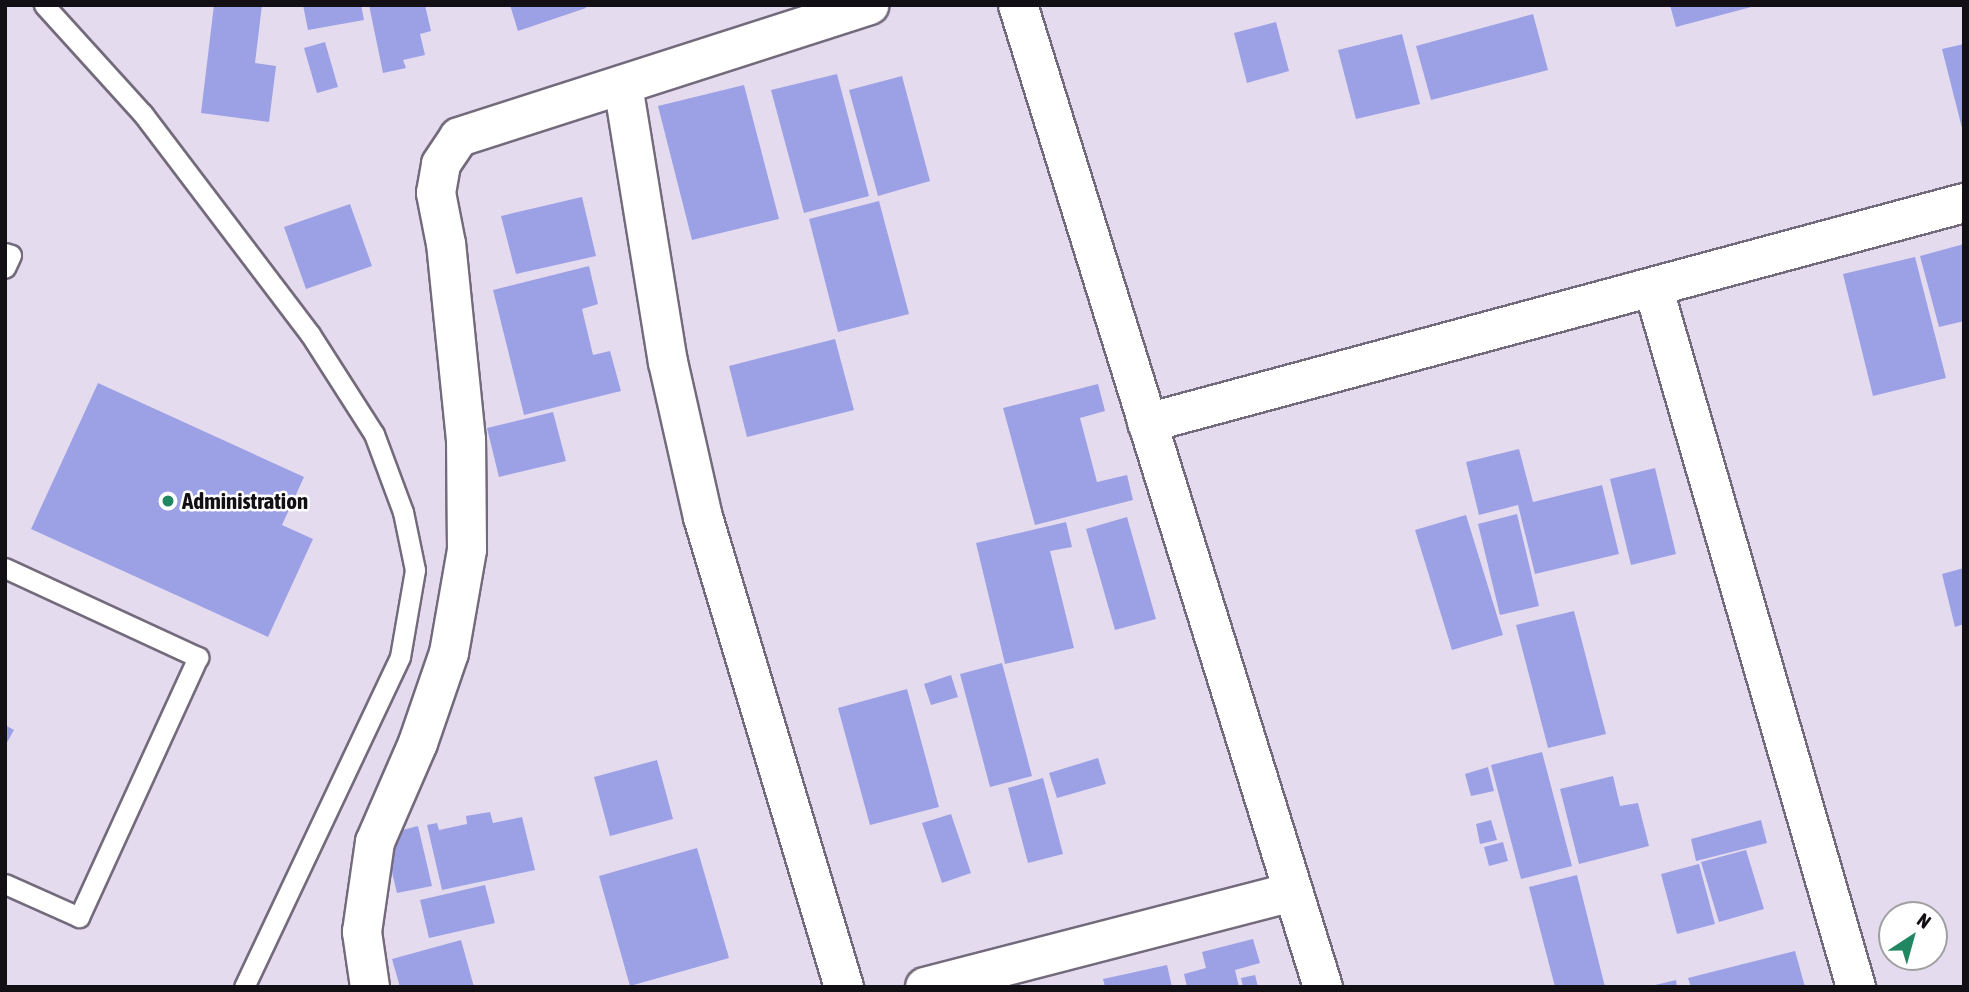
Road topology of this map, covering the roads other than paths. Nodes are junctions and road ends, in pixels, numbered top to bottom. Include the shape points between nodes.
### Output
1 (44, 5) edge
2 (869, 5) edge
3 (1018, 5) edge
4 (623, 85) junction
5 (1964, 203) edge
6 (5, 253) edge
7 (5, 268) edge
8 (1654, 290) junction
9 (1147, 423) junction
10 (5, 568) edge
11 (5, 884) edge
12 (1293, 892) junction
13 (244, 987) edge
14 (370, 987) edge
15 (844, 987) edge
16 (925, 987) edge
17 (1322, 987) edge
18 (1856, 987) edge

1 - 13 lane via 143,114 310,334 374,434 408,535 415,570 400,657
2 - 4 street
3 - 9 street
4 - 14 street via 459,137 441,164 436,192 446,244 466,440 467,550 449,653 418,743 375,842 362,932
4 - 15 street via 668,362 703,517
5 - 8 street
6 - 7 lane via 11,256
8 - 9 street
8 - 18 street
9 - 12 street
10 - 11 lane via 198,657 79,917
12 - 16 street
12 - 17 street

